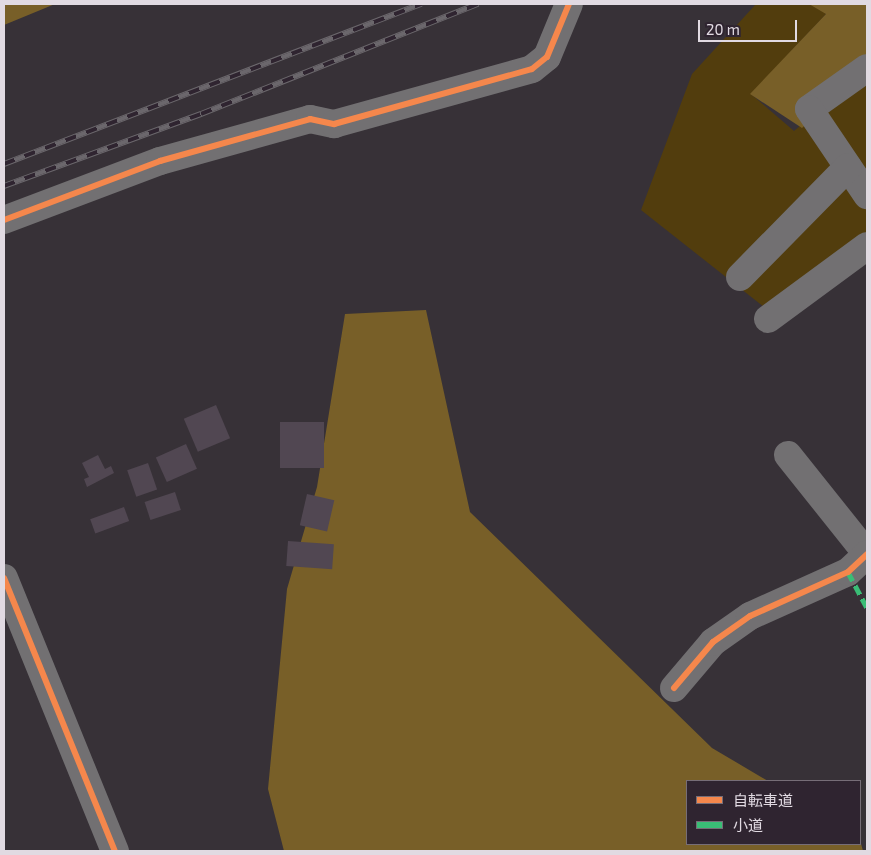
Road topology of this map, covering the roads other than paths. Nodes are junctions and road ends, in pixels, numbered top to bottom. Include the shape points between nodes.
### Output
1 (569, 4) edge
2 (867, 68) edge
3 (848, 167) junction
4 (867, 195) edge
5 (4, 220) edge
6 (867, 246) edge
7 (740, 277) dead end
8 (768, 319) dead end
9 (788, 455) dead end
10 (867, 554) edge
11 (4, 578) edge
12 (674, 688) dead end
13 (115, 851) edge

1 - 5 street via 547,57 532,68 334,124 310,119 160,161
2 - 3 street via 809,109
3 - 4 street
3 - 7 street
6 - 8 street
9 - 10 street
10 - 12 street via 848,572 750,616 714,642
11 - 13 street

